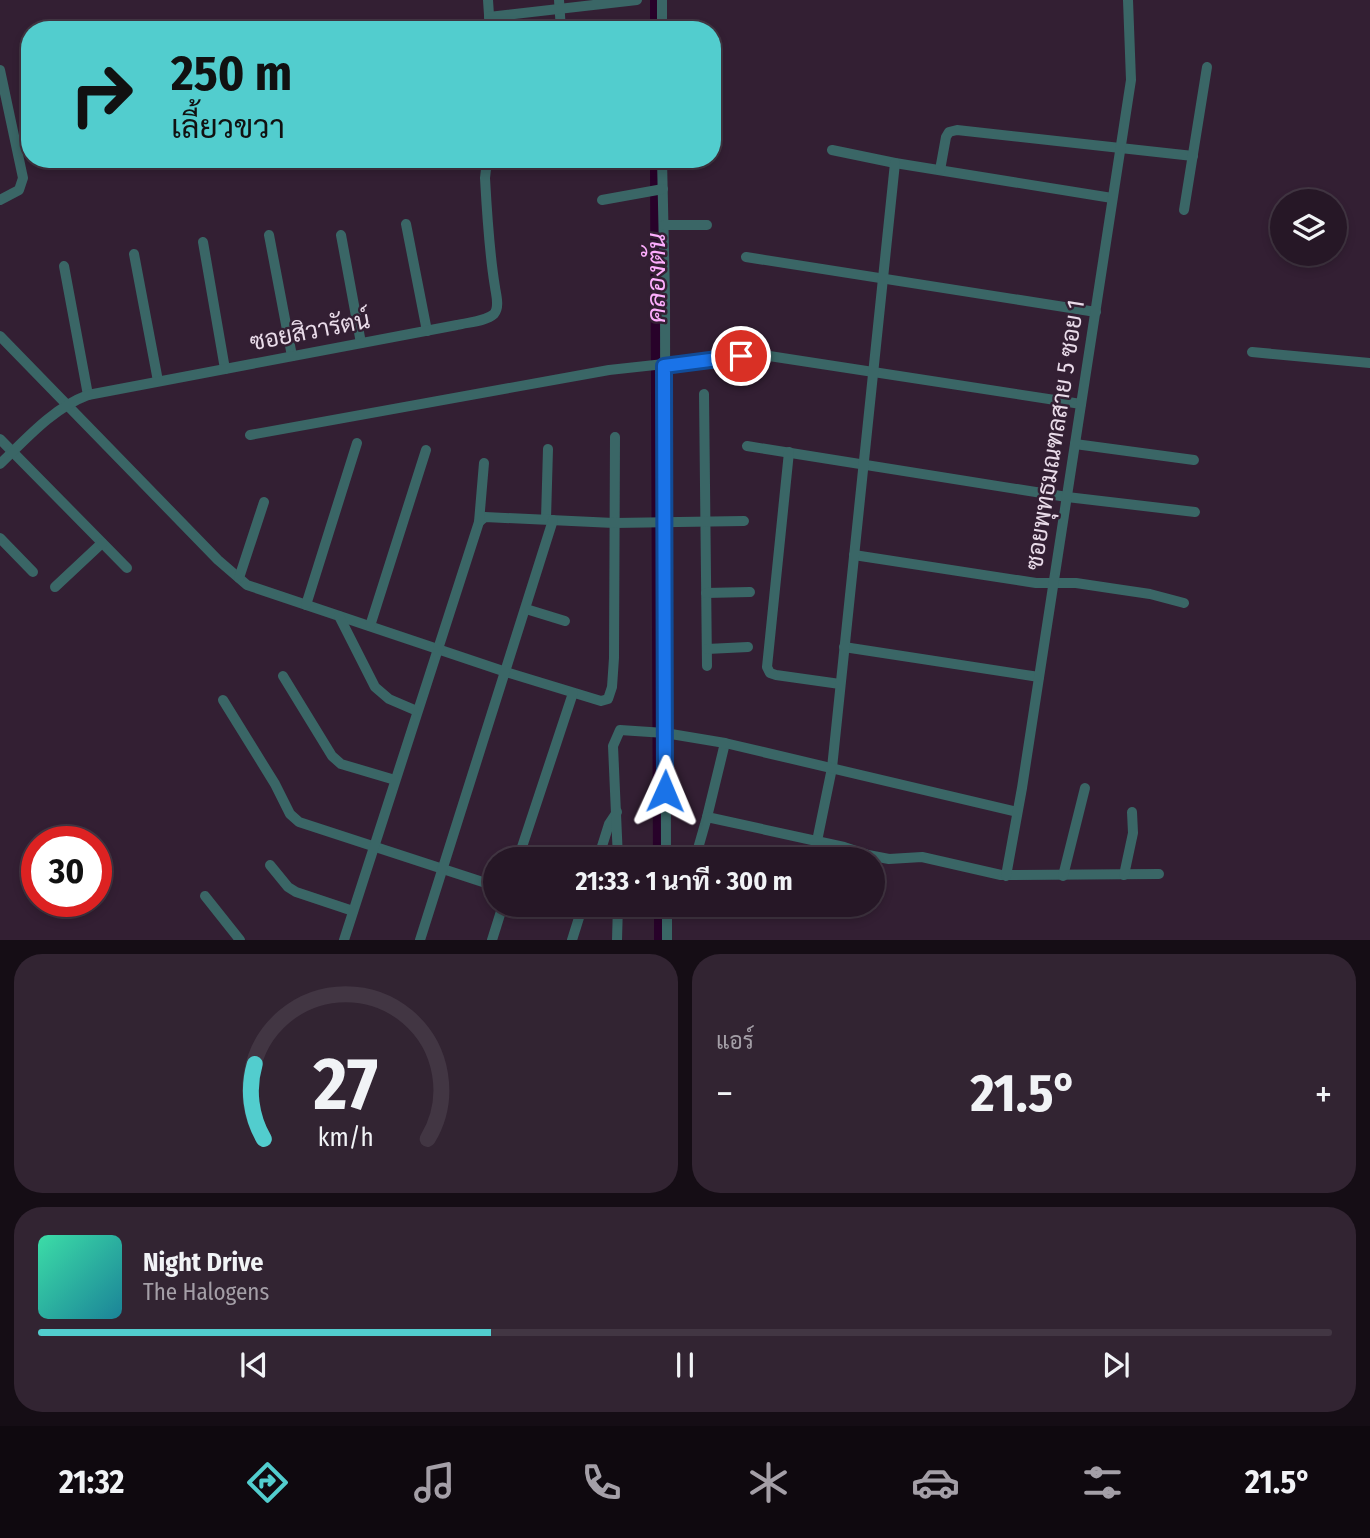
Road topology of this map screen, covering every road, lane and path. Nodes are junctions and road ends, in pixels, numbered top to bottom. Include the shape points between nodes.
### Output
1 (488, 0) edge
2 (637, 0) edge
3 (662, 0) edge
4 (1128, 0) edge
5 (559, 4) edge
6 (489, 17) junction
7 (489, 21) edge
8 (662, 21) edge
9 (1207, 67) dead end
10 (0, 71) edge
11 (1121, 148) junction
12 (832, 150) dead end
13 (1193, 156) junction
14 (895, 163) junction
15 (487, 168) edge
16 (661, 168) edge
17 (940, 170) junction
18 (657, 190) junction
19 (1112, 198) junction
20 (603, 200) dead end
21 (0, 201) edge
22 (1184, 210) dead end
23 (406, 224) dead end
24 (664, 225) junction
25 (707, 225) dead end
26 (269, 234) dead end
27 (341, 235) dead end
28 (202, 242) dead end
29 (134, 254) dead end
30 (746, 257) dead end
31 (64, 266) dead end
32 (881, 279) junction
33 (1096, 312) junction
34 (427, 331) junction
35 (0, 336) edge
36 (361, 343) junction
37 (1252, 352) dead end
38 (292, 356) junction
39 (1370, 363) edge
40 (662, 366) junction
41 (225, 369) junction
42 (873, 370) junction
43 (158, 381) junction
44 (704, 394) dead end
45 (88, 395) junction
46 (68, 404) junction
47 (1081, 404) junction
48 (250, 435) dead end
49 (615, 438) dead end
50 (0, 439) edge
51 (358, 443) dead end
52 (1075, 444) junction
53 (747, 446) dead end
54 (548, 449) dead end
55 (426, 450) dead end
56 (13, 452) junction
57 (789, 452) junction
58 (1194, 460) dead end
59 (484, 463) dead end
60 (0, 464) edge
61 (863, 464) junction
62 (1067, 497) junction
63 (264, 502) dead end
64 (1195, 512) dead end
65 (550, 519) junction
66 (744, 521) dead end
67 (479, 522) junction
68 (704, 522) junction
69 (614, 523) junction
70 (660, 523) junction
71 (0, 538) edge
72 (102, 543) junction
73 (854, 555) junction
74 (127, 568) dead end
75 (33, 572) dead end
76 (239, 578) junction
77 (1053, 584) junction
78 (55, 587) dead end
79 (750, 592) dead end
80 (706, 593) junction
81 (1184, 603) dead end
82 (306, 604) junction
83 (526, 609) junction
84 (339, 616) junction
85 (565, 621) dead end
86 (370, 626) junction
87 (748, 647) dead end
88 (844, 647) junction
89 (437, 648) junction
90 (707, 649) junction
91 (708, 666) dead end
92 (506, 672) junction
93 (284, 676) dead end
94 (1039, 677) junction
95 (840, 684) junction
96 (573, 693) junction
97 (223, 700) dead end
98 (417, 711) junction
99 (662, 733) junction
100 (725, 743) junction
101 (832, 768) junction
102 (395, 780) junction
103 (1085, 788) dead end
104 (617, 811) junction
105 (1017, 812) junction
106 (1132, 812) dead end
107 (707, 817) junction
108 (817, 841) junction
109 (374, 846) junction
110 (522, 847) edge
111 (602, 847) edge
112 (618, 847) edge
113 (666, 847) edge
114 (698, 847) edge
115 (270, 865) dead end
116 (443, 870) junction
117 (1159, 874) dead end
118 (1124, 875) junction
119 (1006, 876) junction
120 (1063, 876) junction
121 (483, 882) edge
122 (205, 896) dead end
123 (354, 911) junction
124 (499, 917) edge
125 (579, 917) edge
126 (618, 917) edge
127 (667, 917) edge
128 (240, 940) edge
129 (344, 940) edge
130 (420, 940) edge
131 (492, 940) edge
132 (572, 940) edge
133 (617, 940) edge
134 (667, 940) edge

1 - 6 street
2 - 5 street
3 - 8 street
4 - 11 street, ซอยพุทธมณฑลสาย 5 ซอย 1 via 1131,80
5 - 6 street
6 - 7 street
9 - 13 street
10 - 21 street via 23,178 19,190
11 - 13 street
11 - 17 street via 957,130 946,137
11 - 19 street, ซอยพุทธมณฑลสาย 5 ซอย 1
12 - 14 street
13 - 22 street
14 - 17 street
14 - 32 street
15 - 34 street, ซอยสิวารัตน์ via 486,208 497,308 485,318
16 - 18 street
17 - 19 street
18 - 20 street
18 - 24 street
19 - 33 street, ซอยพุทธมณฑลสาย 5 ซอย 1
23 - 34 street
24 - 25 street
24 - 40 street
26 - 38 street
27 - 36 street
28 - 41 street
29 - 43 street
30 - 32 street
31 - 45 street
32 - 33 street
32 - 42 street
33 - 47 street, ซอยพุทธมณฑลสาย 5 ซอย 1
34 - 36 street, ซอยสิวารัตน์
35 - 46 street
36 - 38 street, ซอยสิวารัตน์
37 - 39 street
38 - 41 street, ซอยสิวารัตน์
40 - 42 street via 756,354
40 - 48 street via 548,380
40 - 70 street
41 - 43 street, ซอยสิวารัตน์
42 - 47 street
42 - 61 street
43 - 45 street, ซอยสิวารัตน์
44 - 68 street
45 - 46 street, ซอยสิวารัตน์
46 - 56 street, ซอยสิวารัตน์
46 - 76 street
47 - 52 street, ซอยพุทธมณฑลสาย 5 ซอย 1
49 - 69 street
50 - 56 street
51 - 82 street
52 - 58 street
52 - 62 street, ซอยพุทธมณฑลสาย 5 ซอย 1
53 - 57 street
54 - 65 street
55 - 86 street
56 - 60 street, ซอยสิวารัตน์
56 - 72 street
57 - 61 street
57 - 95 street via 767,667 776,675
59 - 67 street
61 - 62 street
61 - 73 street
62 - 64 street
62 - 77 street, ซอยพุทธมณฑลสาย 5 ซอย 1
63 - 76 street
65 - 67 street via 485,517
65 - 69 street
65 - 83 street
66 - 68 street
67 - 89 street
68 - 70 street
68 - 80 street
69 - 70 street
69 - 96 street via 612,687 608,699 601,701
70 - 99 street
71 - 75 street
72 - 74 street
72 - 78 street
73 - 77 street
73 - 88 street
76 - 82 street via 260,590
77 - 81 street via 1076,583
77 - 94 street, ซอยพุทธมณฑลสาย 5 ซอย 1
79 - 80 street
80 - 90 street
82 - 84 street
83 - 85 street
83 - 92 street
84 - 86 street
84 - 98 street via 375,687
86 - 89 street
87 - 90 street
88 - 94 street
88 - 95 street
89 - 92 street
89 - 98 street
90 - 91 street
92 - 96 street
92 - 116 street
93 - 102 street via 332,756 341,764
94 - 105 street, ซอยพุทธมณฑลสาย 5 ซอย 1
95 - 101 street
96 - 110 street
97 - 109 street via 290,814 299,822
98 - 102 street
99 - 100 street
99 - 104 street via 620,730 615,736
99 - 113 street
100 - 101 street
100 - 107 street
101 - 105 street
101 - 108 street
102 - 109 street
103 - 120 street
104 - 111 street
104 - 112 street
105 - 119 street, ซอยพุทธมณฑลสาย 5 ซอย 1
106 - 118 street via 1133,833
107 - 108 street
107 - 114 street
108 - 119 street via 889,859 922,857
109 - 116 street
109 - 123 street
115 - 123 street via 296,892
116 - 121 street
116 - 130 street
117 - 118 street
118 - 120 street
119 - 120 street
122 - 128 street
123 - 129 street
124 - 131 street
125 - 132 street
126 - 133 street
127 - 134 street

